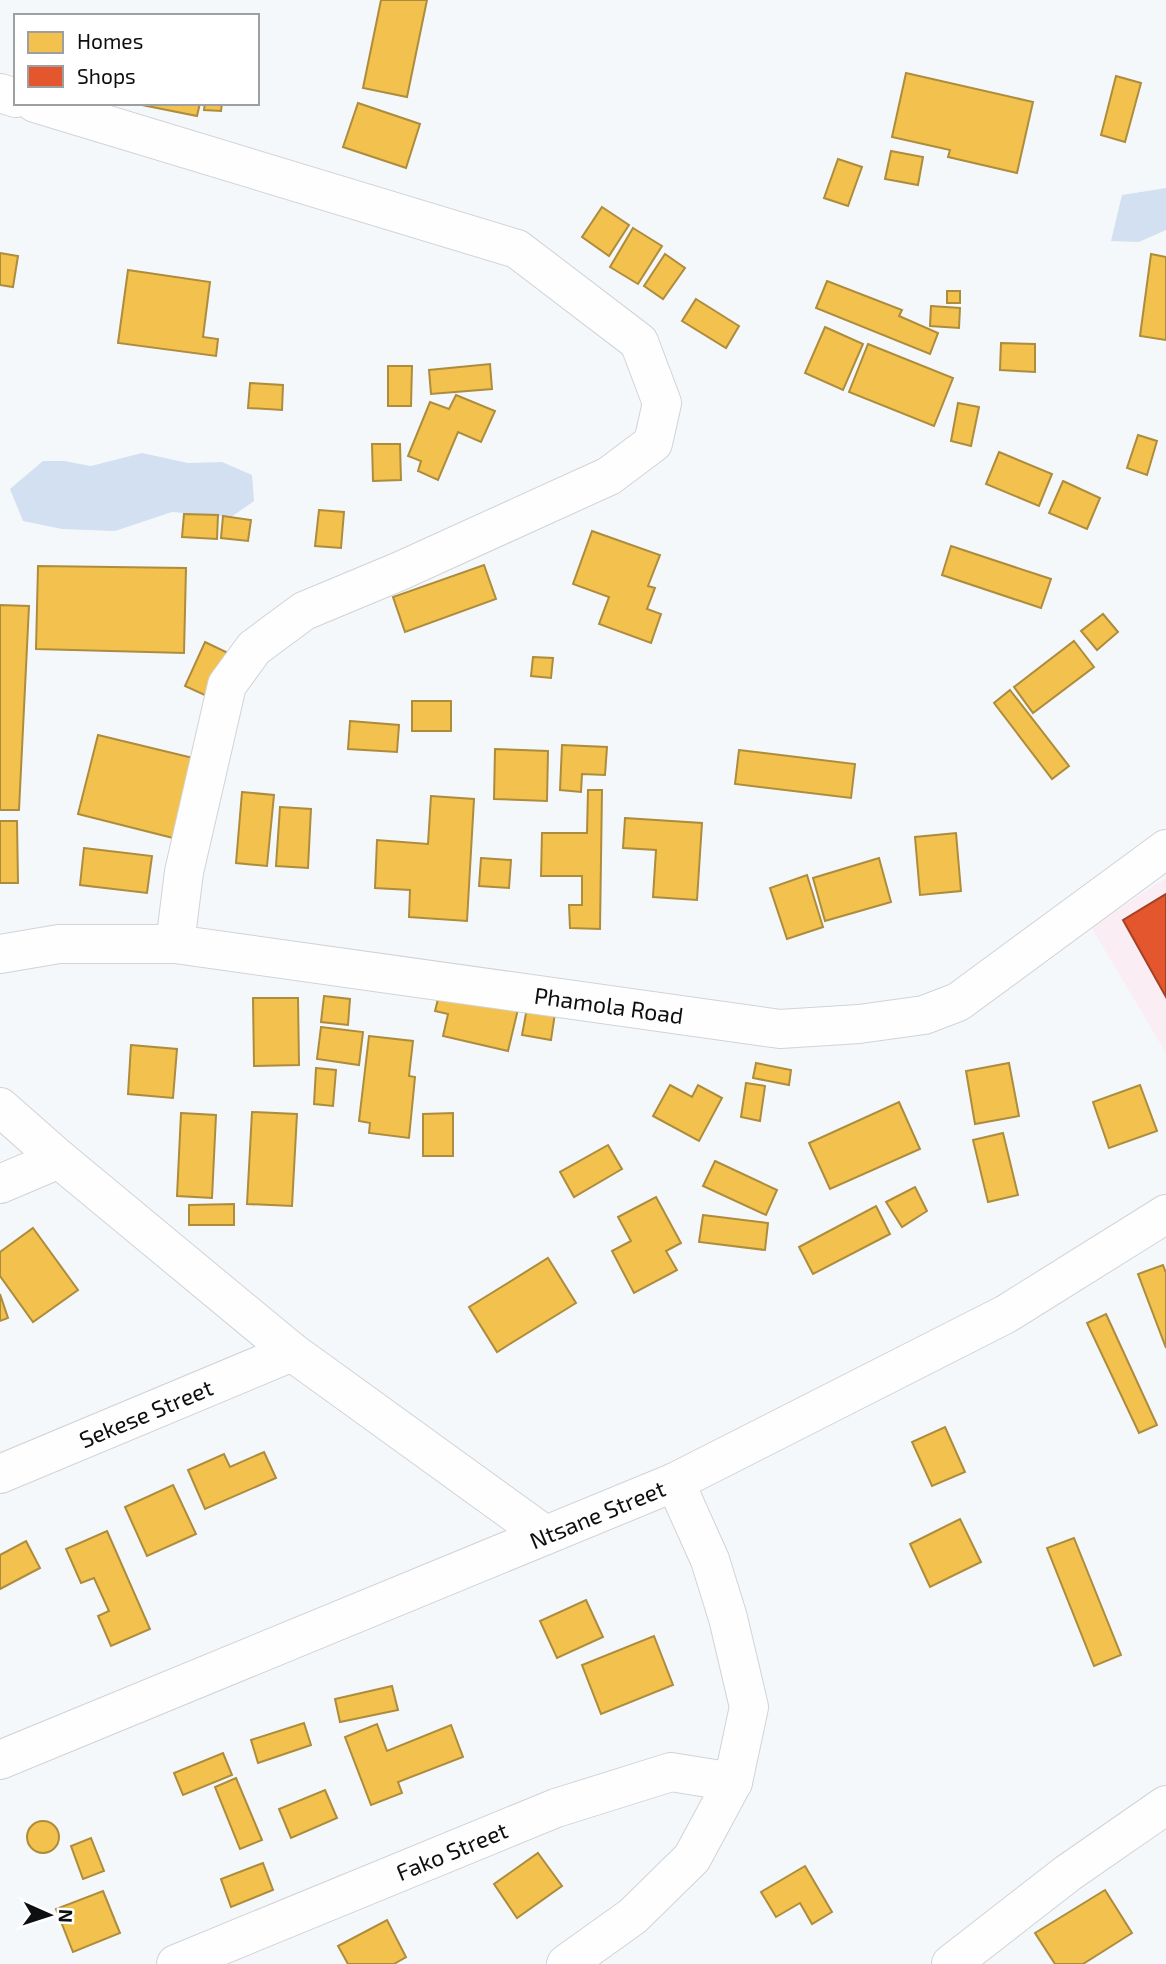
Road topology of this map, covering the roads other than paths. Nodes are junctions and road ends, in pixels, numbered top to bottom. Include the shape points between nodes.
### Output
1 (42, 105) edge
2 (1166, 849) edge
3 (175, 944) junction
4 (0, 954) edge
5 (0, 1107) edge
6 (59, 1159) junction
7 (0, 1184) edge
8 (1166, 1214) edge
9 (292, 1353) junction
10 (0, 1474) edge
11 (675, 1482) junction
12 (545, 1535) junction
13 (0, 1760) edge
14 (733, 1782) junction
15 (1166, 1805) edge
16 (176, 1964) edge
17 (566, 1964) edge
18 (950, 1964) edge

1 - 3 street via 517,249 639,342 662,403 653,443 609,476 304,611 254,648 227,685 184,872
2 - 3 street, Phamola Road via 958,1002 924,1016 859,1024 780,1029
3 - 4 street, Phamola Road via 59,944
5 - 6 street
6 - 7 street
6 - 9 street
8 - 11 street, Ntsane Street via 1006,1314
9 - 10 street, Sekese Street
9 - 12 street
11 - 12 street, Ntsane Street
11 - 14 street via 710,1560 749,1707
12 - 13 street, Ntsane Street
14 - 16 street, Fako Street via 671,1772 556,1808
14 - 17 street via 692,1858 633,1916
15 - 18 street

